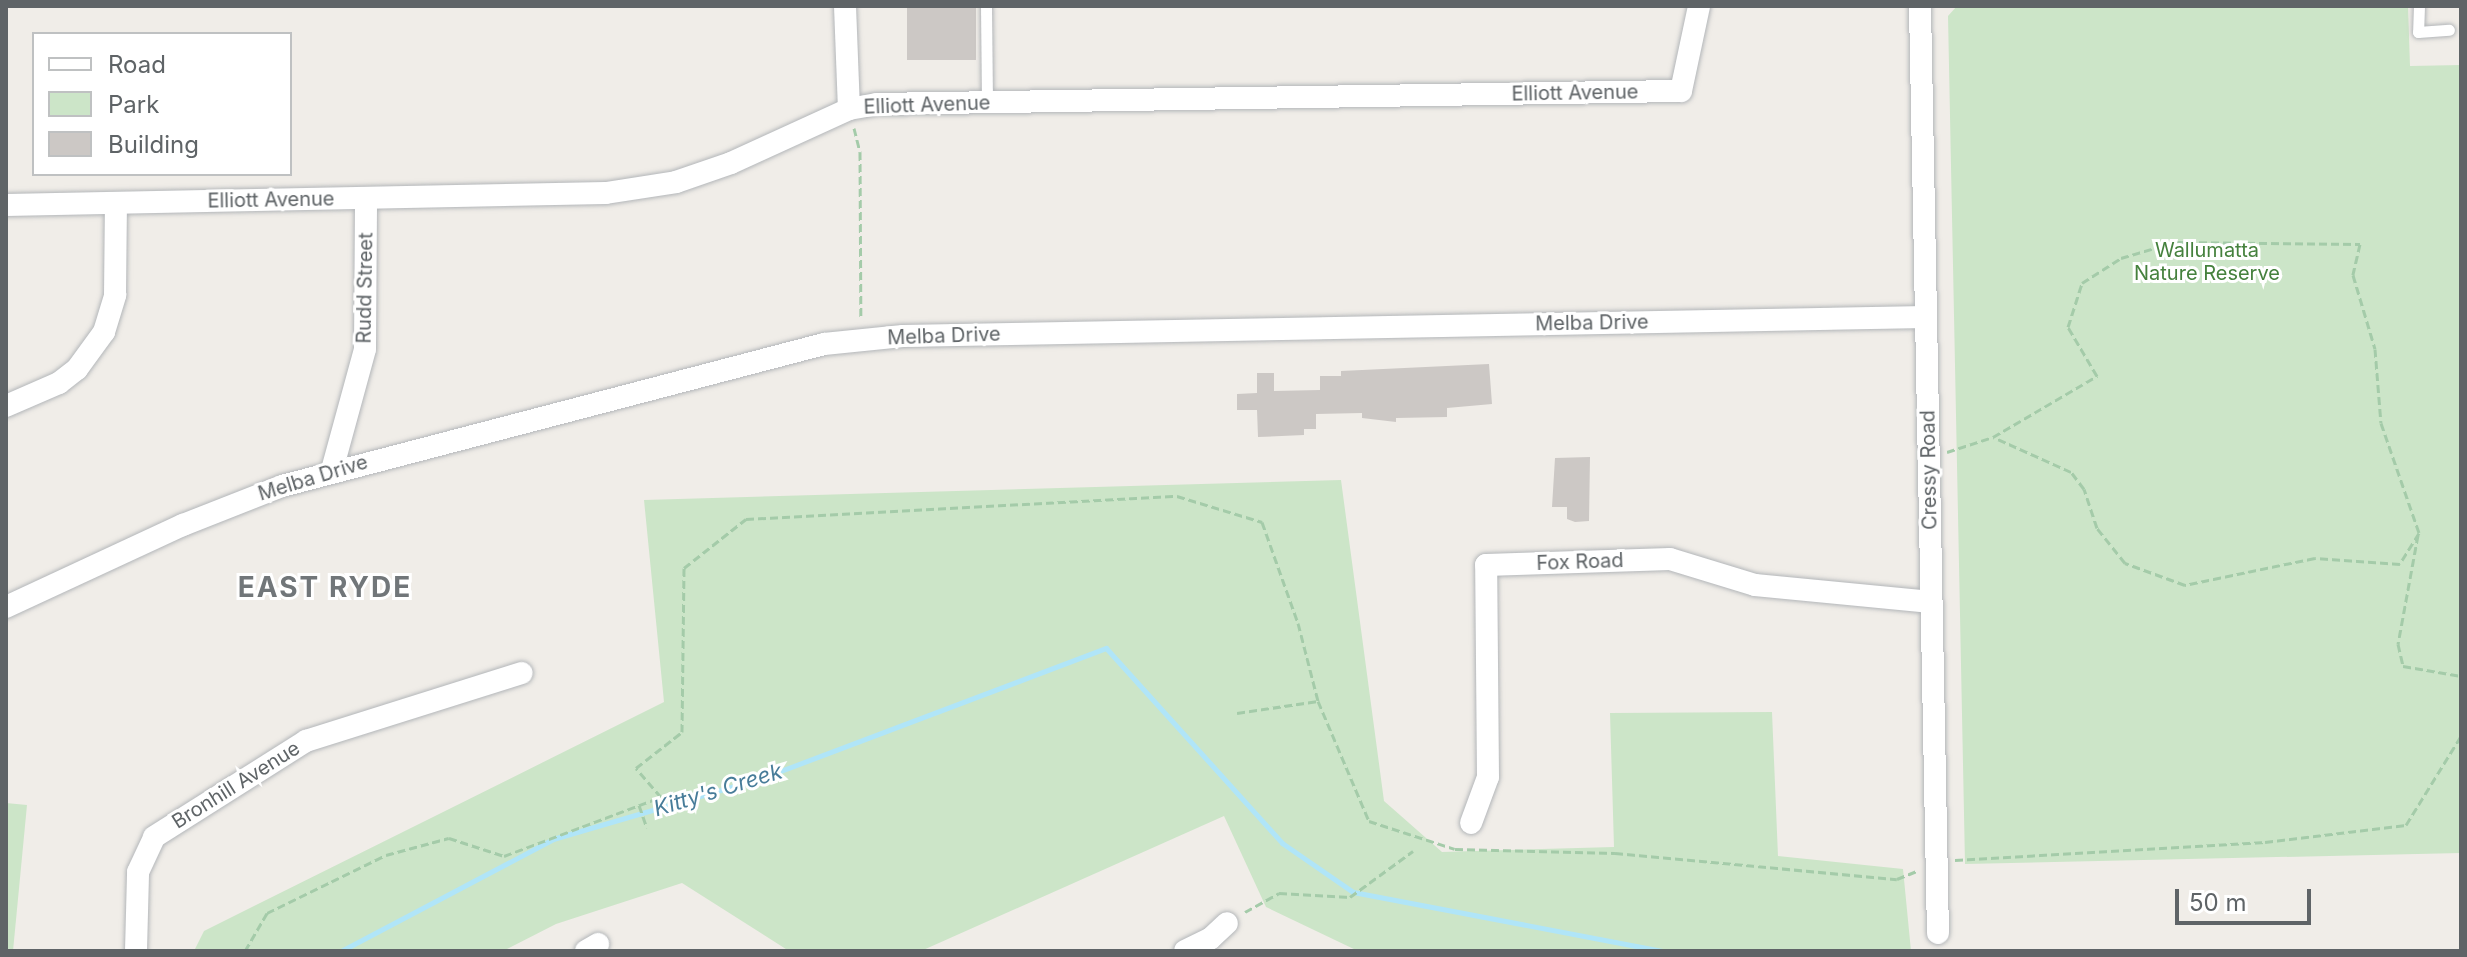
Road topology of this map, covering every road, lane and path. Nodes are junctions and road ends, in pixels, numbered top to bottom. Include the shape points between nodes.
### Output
1 (845, 6) edge
2 (986, 6) edge
3 (1699, 6) edge
4 (1920, 6) edge
5 (2419, 6) edge
6 (2449, 30) dead end
7 (987, 102) junction
8 (849, 109) junction
9 (366, 198) junction
10 (116, 203) junction
11 (6, 205) edge
12 (1926, 317) junction
13 (861, 339) junction
14 (6, 406) edge
15 (1993, 437) junction
16 (1929, 458) junction
17 (332, 470) junction
18 (2419, 533) junction
19 (1931, 602) junction
20 (6, 607) edge
21 (522, 673) dead end
22 (2461, 676) edge
23 (1318, 701) junction
24 (1237, 713) dead end
25 (2461, 736) edge
26 (639, 805) junction
27 (1471, 823) dead end
28 (647, 828) dead end
29 (1413, 851) dead end
30 (1936, 863) junction
31 (1227, 923) joint
32 (1938, 933) dead end
33 (136, 951) edge
34 (245, 951) edge
35 (1185, 951) edge

1 - 8 street
2 - 7 lane
3 - 7 street, Elliott Avenue via 1681,91
4 - 12 street, Cressy Road
5 - 6 lane via 2418,32
7 - 8 street, Elliott Avenue
8 - 9 street, Elliott Avenue via 676,182 606,193
8 - 13 path via 860,152
9 - 10 street, Elliott Avenue
9 - 17 street, Rudd Street via 365,349
10 - 11 street, Elliott Avenue
10 - 14 street via 115,295 104,332 77,369 59,383
12 - 13 street, Melba Drive
12 - 16 street, Cressy Road
13 - 17 street, Melba Drive via 785,353
15 - 16 path
15 - 18 path via 2071,472 2084,489 2097,528 2125,563 2185,585 2315,558 2400,564
15 - 18 path via 2097,376 2068,327 2082,283 2121,258 2175,242 2360,244 2353,275 2375,349 2381,423
16 - 19 street, Cressy Road
17 - 20 street, Melba Drive via 229,505
18 - 22 path via 2398,644 2403,666
19 - 27 street, Fox Road via 1755,585 1670,559 1486,565 1488,769 1485,795
19 - 30 street, Cressy Road
21 - 33 street, Bronhill Avenue via 306,741 154,837 138,872
23 - 24 path
23 - 26 path via 1298,623 1262,522 1177,496 746,519 684,568 682,732 636,768 661,797
23 - 30 path via 1369,821 1455,849 1615,853 1897,879
25 - 30 path via 2406,825 2265,842
26 - 28 path
26 - 34 path via 504,856 449,838 386,855 267,913
29 - 31 path via 1350,897 1279,893
30 - 32 street, Cressy Road
31 - 35 street

